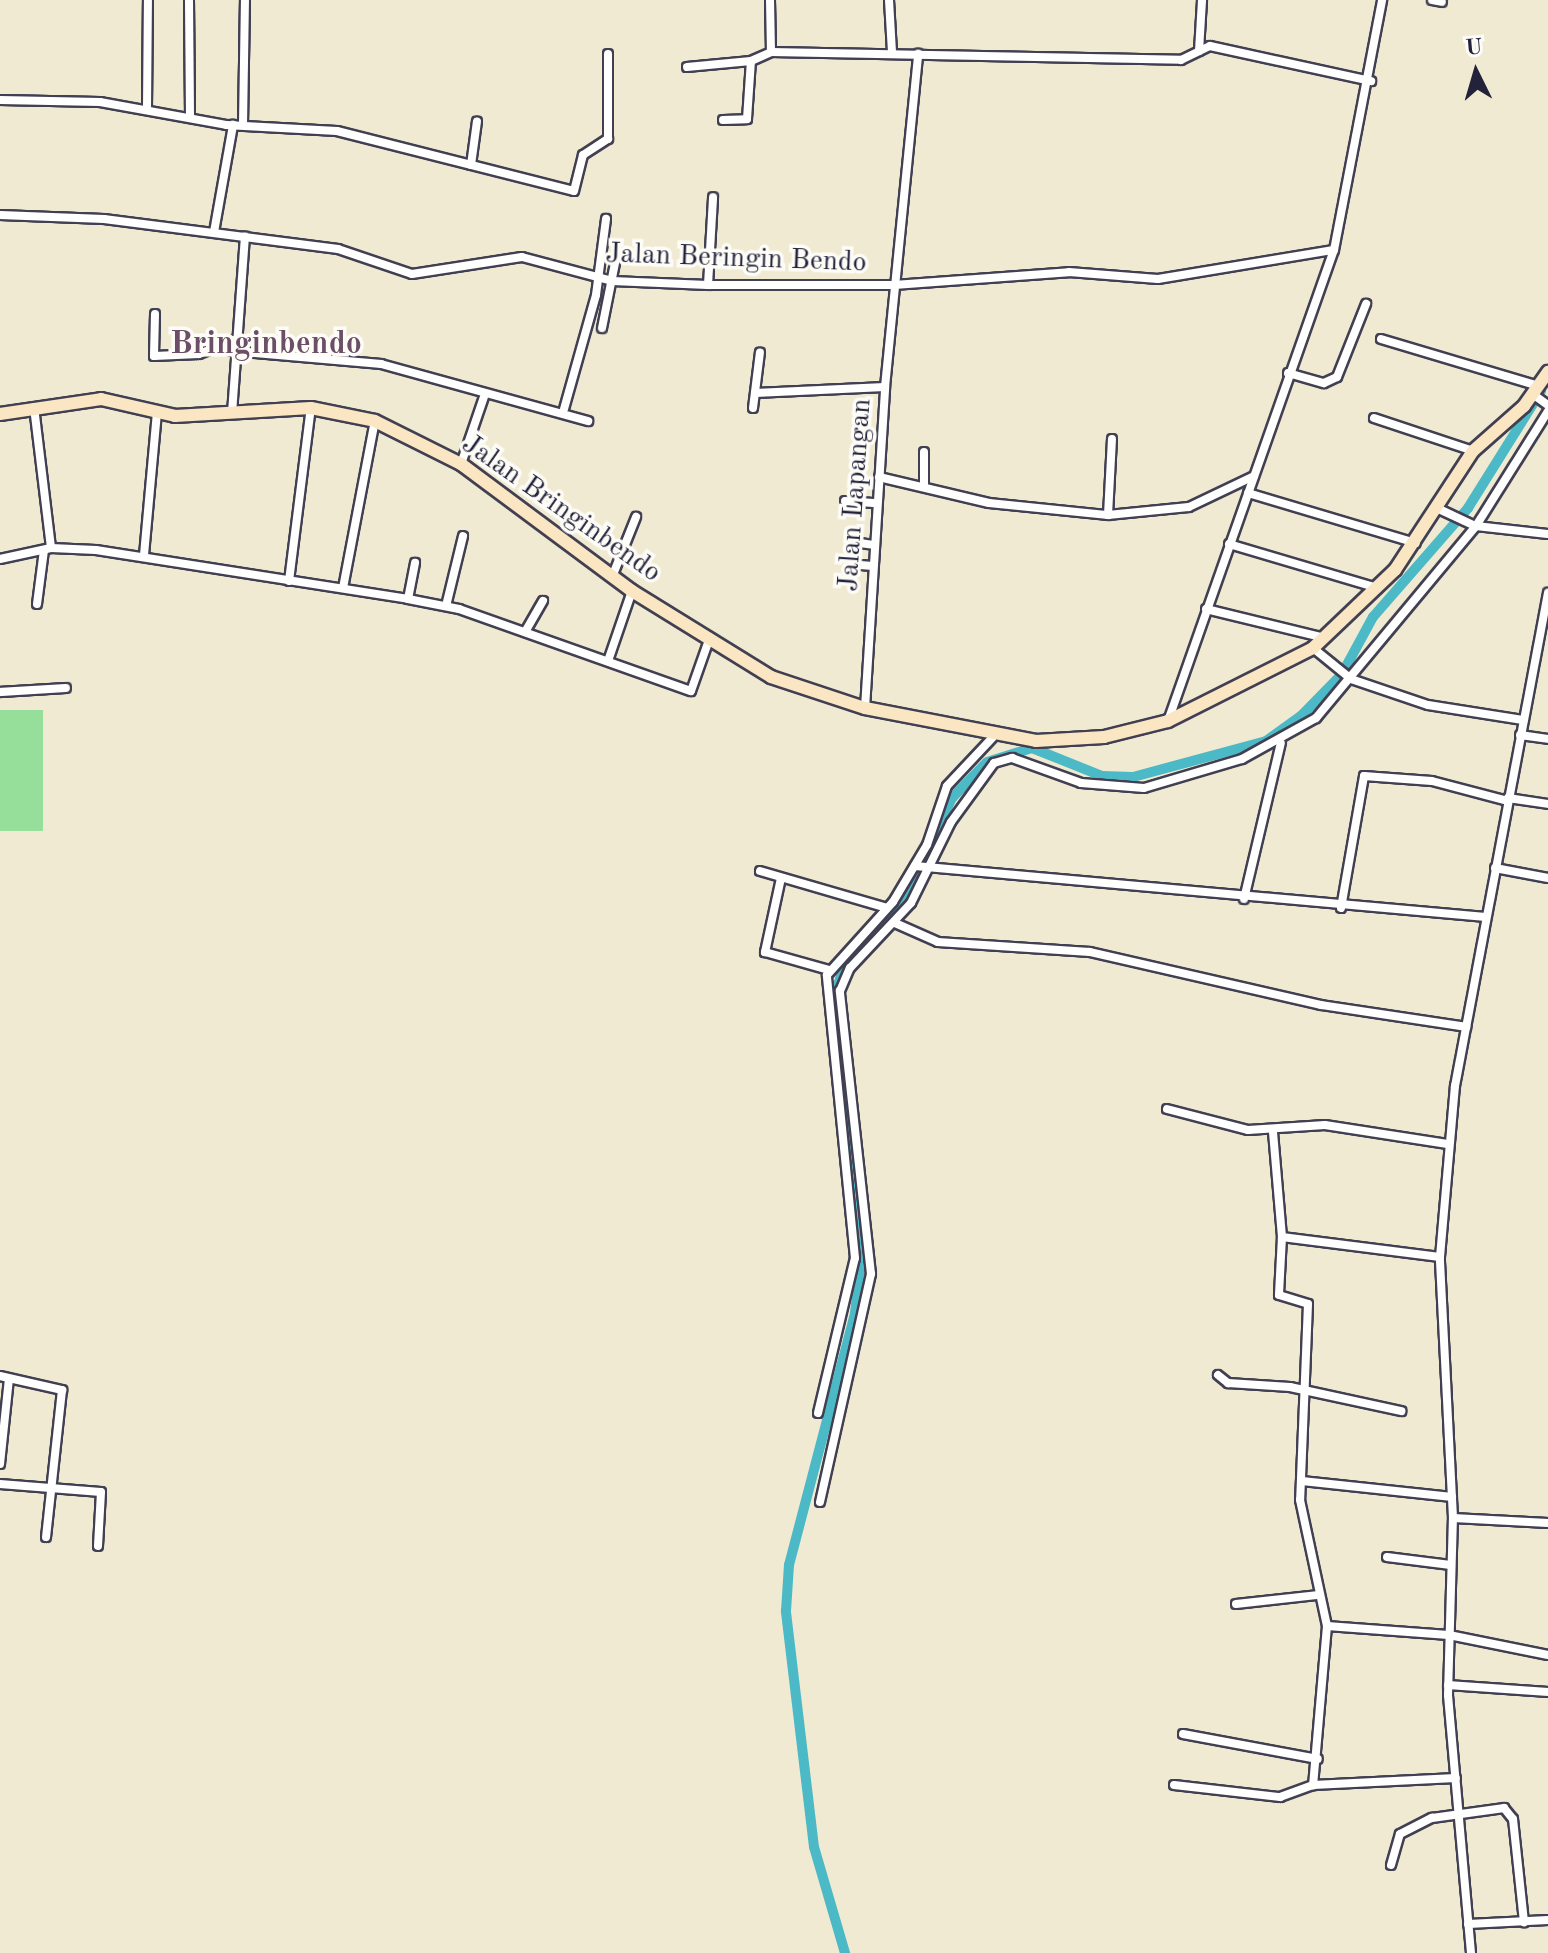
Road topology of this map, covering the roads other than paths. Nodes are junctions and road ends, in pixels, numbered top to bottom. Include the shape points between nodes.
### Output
1 (148, 0) edge
2 (189, 0) edge
3 (245, 0) edge
4 (770, 0) edge
5 (889, 0) edge
6 (1202, 0) edge
7 (1392, 0) edge
8 (1382, 1) edge
9 (1199, 51) junction
10 (771, 52) junction
11 (892, 52) junction
12 (608, 54) dead end
13 (918, 54) junction
14 (751, 61) junction
15 (687, 67) dead end
16 (1371, 81) junction
17 (0, 100) edge
18 (147, 108) junction
19 (190, 117) junction
20 (723, 120) dead end
21 (477, 121) dead end
22 (238, 125) junction
23 (471, 165) junction
24 (713, 197) dead end
25 (0, 215) edge
26 (606, 219) dead end
27 (214, 232) junction
28 (245, 236) junction
29 (1334, 250) junction
30 (616, 258) dead end
31 (599, 279) junction
32 (613, 281) junction
33 (708, 285) junction
34 (894, 285) junction
35 (1366, 304) dead end
36 (155, 314) dead end
37 (602, 328) dead end
38 (1381, 339) dead end
39 (233, 340) junction
40 (232, 351) junction
41 (760, 352) dead end
42 (1548, 372) edge
43 (1288, 373) junction
44 (885, 387) junction
45 (1540, 390) edge
46 (755, 393) junction
47 (484, 397) junction
48 (1548, 405) edge
49 (34, 407) junction
50 (311, 408) junction
51 (753, 408) dead end
52 (564, 409) junction
53 (1548, 411) edge
54 (157, 412) junction
55 (232, 413) junction
56 (0, 414) edge
57 (1374, 418) dead end
58 (375, 421) junction
59 (588, 421) dead end
60 (1112, 439) dead end
61 (1473, 451) junction
62 (924, 452) dead end
63 (461, 464) junction
64 (1255, 476) junction
65 (879, 477) junction
66 (924, 487) junction
67 (1248, 493) junction
68 (845, 501) dead end
69 (877, 503) junction
70 (1441, 510) junction
71 (1108, 515) junction
72 (636, 517) dead end
73 (1473, 525) junction
74 (1548, 534) edge
75 (463, 536) dead end
76 (860, 543) dead end
77 (1416, 543) junction
78 (1229, 544) junction
79 (875, 545) junction
80 (48, 549) junction
81 (144, 555) junction
82 (0, 559) edge
83 (415, 563) dead end
84 (860, 565) dead end
85 (873, 566) junction
86 (612, 577) junction
87 (289, 581) junction
88 (343, 588) junction
89 (1378, 588) junction
90 (632, 591) junction
91 (1548, 593) edge
92 (408, 599) junction
93 (543, 601) dead end
94 (37, 604) dead end
95 (446, 606) junction
96 (1206, 609) junction
97 (1545, 623) edge
98 (525, 632) junction
99 (1326, 638) junction
100 (716, 639) junction
101 (1313, 648) junction
102 (608, 661) junction
103 (1349, 677) junction
104 (66, 688) dead end
105 (0, 692) edge
106 (865, 708) junction
107 (1523, 720) junction
108 (1168, 721) junction
109 (1520, 735) junction
110 (993, 737) junction
111 (1548, 739) edge
112 (1281, 743) junction
113 (1508, 800) junction
114 (1548, 804) edge
115 (922, 868) junction
116 (1495, 868) junction
117 (760, 871) dead end
118 (781, 878) junction
119 (1548, 878) edge
120 (1244, 899) junction
121 (887, 908) junction
122 (1341, 908) junction
123 (1486, 917) junction
124 (895, 923) junction
125 (829, 970) junction
126 (1466, 1027) junction
127 (1167, 1109) dead end
128 (1273, 1132) junction
129 (1448, 1144) junction
130 (1282, 1237) junction
131 (1440, 1257) junction
132 (1218, 1375) dead end
133 (4, 1377) edge
134 (1308, 1391) junction
135 (1401, 1411) dead end
136 (818, 1413) dead end
137 (0, 1464) edge
138 (1302, 1481) junction
139 (0, 1484) edge
140 (52, 1488) junction
141 (1449, 1496) junction
142 (820, 1502) dead end
143 (1453, 1518) junction
144 (1548, 1523) edge
145 (46, 1537) dead end
146 (98, 1546) dead end
147 (1387, 1557) dead end
148 (1450, 1565) junction
149 (1317, 1595) junction
150 (1236, 1604) dead end
151 (1327, 1626) junction
152 (1449, 1635) junction
153 (1548, 1655) edge
154 (1448, 1685) junction
155 (1548, 1692) edge
156 (1183, 1734) dead end
157 (1318, 1759) junction
158 (1456, 1778) junction
159 (1174, 1785) dead end
160 (1313, 1785) junction
161 (1458, 1809) junction
162 (1391, 1865) dead end
163 (1548, 1920) edge
164 (1524, 1922) junction
165 (1468, 1924) junction
166 (1471, 1953) edge

1 - 18 street
2 - 19 street
3 - 22 street
4 - 10 street
5 - 11 street
6 - 9 street
7 - 8 street
8 - 16 street
9 - 13 street via 1181,60
9 - 16 street via 1210,46
10 - 11 street
10 - 14 street
11 - 13 street
12 - 23 street via 608,139 583,155 577,190
13 - 34 street, Jalan Lapangan
14 - 15 street
14 - 20 street via 748,116
16 - 29 street
17 - 18 street
18 - 19 street
19 - 22 street
21 - 23 street
22 - 23 street via 337,131
22 - 27 street
24 - 33 street
25 - 27 street, Jalan Beringin Bendo
26 - 31 street
27 - 28 street, Jalan Beringin Bendo
28 - 31 street, Jalan Beringin Bendo via 338,249 412,274 522,257
28 - 39 street
29 - 34 street, Jalan Beringin Bendo via 1208,276 1069,272
29 - 43 street
30 - 32 street
31 - 32 street, Jalan Beringin Bendo
31 - 52 street
32 - 33 street, Jalan Beringin Bendo
32 - 37 street
33 - 34 street, Jalan Beringin Bendo
34 - 44 street, Jalan Lapangan
35 - 43 street via 1337,377 1324,383
36 - 39 street via 154,356 199,354
38 - 45 street
39 - 40 street
40 - 47 street via 381,364
40 - 55 street
41 - 46 street
42 - 45 street, Jalan Bringinbendo
43 - 64 street
44 - 46 street via 834,395
44 - 65 street, Jalan Lapangan
45 - 48 street
45 - 61 street, Jalan Bringinbendo
46 - 51 street
47 - 52 street
47 - 63 street
49 - 54 street, Jalan Bringinbendo via 101,399
49 - 56 street, Jalan Bringinbendo
49 - 80 street
50 - 55 street, Jalan Bringinbendo
50 - 58 street, Jalan Bringinbendo
50 - 87 street
52 - 59 street
53 - 73 street
54 - 55 street, Jalan Bringinbendo
54 - 81 street
57 - 61 street
58 - 63 street, Jalan Bringinbendo
58 - 88 street
60 - 71 street
61 - 70 street, Jalan Bringinbendo
62 - 66 street
63 - 86 street, Jalan Bringinbendo
64 - 67 street
64 - 71 street via 1189,507
65 - 66 street
65 - 69 street, Jalan Lapangan
66 - 71 street
67 - 77 street
67 - 78 street
68 - 69 street
69 - 79 street, Jalan Lapangan
70 - 73 street
70 - 77 street, Jalan Bringinbendo
72 - 86 street
73 - 74 street
73 - 103 street
75 - 95 street
76 - 79 street
77 - 89 street, Jalan Bringinbendo
78 - 89 street
78 - 96 street
79 - 85 street, Jalan Lapangan
80 - 81 street
80 - 82 street
80 - 94 street
81 - 87 street
83 - 92 street
84 - 85 street
85 - 106 street, Jalan Lapangan
86 - 90 street, Jalan Bringinbendo
87 - 88 street
88 - 92 street
89 - 99 street, Jalan Bringinbendo
90 - 100 street, Jalan Bringinbendo
90 - 102 street
91 - 97 street
92 - 95 street
93 - 98 street
95 - 98 street
96 - 99 street
96 - 108 street
97 - 107 street
98 - 102 street
99 - 101 street, Jalan Bringinbendo
100 - 102 street via 693,690
100 - 106 street, Jalan Bringinbendo via 771,677
101 - 103 street
101 - 108 street, Jalan Bringinbendo
103 - 107 street via 1428,705
103 - 112 street
104 - 105 street
106 - 110 street, Jalan Bringinbendo
107 - 109 street
108 - 110 street, Jalan Bringinbendo via 1104,737
109 - 111 street
109 - 113 street
110 - 115 street via 947,786
112 - 115 street via 1144,788 1081,783 1002,759 965,799
112 - 120 street
113 - 114 street
113 - 116 street
113 - 122 street via 1432,781 1364,776
115 - 120 street
115 - 121 street
115 - 124 street
116 - 119 street
116 - 123 street
117 - 118 street
118 - 121 street
118 - 125 street via 765,952
120 - 122 street
121 - 125 street
122 - 123 street
123 - 126 street
124 - 126 street via 938,942 1090,952 1321,1005
124 - 142 street via 850,968 840,991 871,1274
125 - 136 street via 855,1258
126 - 129 street
127 - 128 street
128 - 129 street via 1286,1123 1325,1125
128 - 130 street
129 - 131 street
130 - 131 street
130 - 134 street via 1279,1295 1308,1304
131 - 141 street
132 - 134 street via 1228,1383
133 - 137 street
133 - 140 street via 62,1390
134 - 135 street
134 - 138 street
138 - 141 street
138 - 149 street
139 - 140 street
140 - 145 street
140 - 146 street via 101,1492
141 - 143 street
143 - 144 street
143 - 148 street
147 - 148 street
148 - 152 street
149 - 150 street
149 - 151 street
151 - 152 street
151 - 157 street
152 - 153 street
152 - 154 street
154 - 155 street
154 - 158 street
156 - 157 street
157 - 160 street
158 - 160 street
158 - 161 street
159 - 160 street via 1280,1797
161 - 162 street via 1400,1834
161 - 164 street via 1510,1812
161 - 165 street
163 - 164 street
164 - 165 street
165 - 166 street

